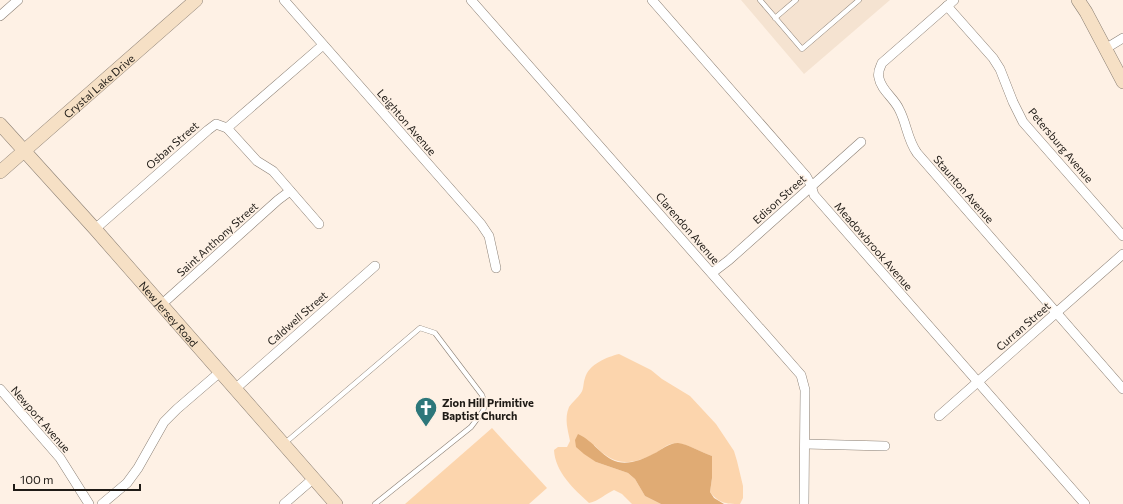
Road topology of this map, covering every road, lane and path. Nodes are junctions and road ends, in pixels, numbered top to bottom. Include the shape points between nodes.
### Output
1 (18, 0) edge
2 (196, 0) edge
3 (284, 0) edge
4 (471, 0) edge
5 (652, 0) edge
6 (760, 0) edge
7 (796, 0) edge
8 (859, 0) edge
9 (1078, 0) edge
10 (951, 3) edge
11 (0, 16) edge
12 (775, 18) junction
13 (1123, 38) edge
14 (324, 45) junction
15 (1105, 49) junction
16 (1123, 82) edge
17 (0, 124) edge
18 (227, 128) junction
19 (861, 142) dead end
20 (24, 151) junction
21 (0, 172) edge
22 (812, 185) junction
23 (290, 192) junction
24 (319, 224) dead end
25 (95, 229) junction
26 (1123, 236) edge
27 (1123, 254) edge
28 (375, 266) dead end
29 (496, 268) dead end
30 (712, 273) junction
31 (161, 304) junction
32 (1057, 312) junction
33 (220, 372) junction
34 (978, 382) junction
35 (235, 389) junction
36 (1123, 389) edge
37 (0, 390) edge
38 (939, 416) dead end
39 (284, 444) junction
40 (805, 444) junction
41 (885, 446) dead end
42 (314, 478) junction
43 (89, 504) edge
44 (102, 504) edge
45 (284, 504) edge
46 (336, 504) edge
47 (375, 504) edge
48 (804, 504) edge
49 (1085, 504) edge

1 - 11 street
2 - 20 street, Crystal Lake Drive
3 - 14 street, Leighton Avenue
4 - 30 street, Clarendon Avenue
5 - 22 street, Meadowbrook Avenue
6 - 12 lane
7 - 12 lane
8 - 12 lane via 802,49
9 - 15 street
10 - 26 street, Petersburg Avenue via 1000,69 1023,122
10 - 32 street, Staunton Avenue via 882,63 878,76 900,109 908,137 917,153
13 - 15 street
14 - 18 street
14 - 29 street, Leighton Avenue via 481,224 489,236
15 - 16 street
17 - 20 street, New Jersey Road
18 - 23 street via 257,161 273,171
18 - 25 street, Osban Street via 216,124
19 - 22 street, Edison Street
20 - 21 street, Crystal Lake Drive
20 - 25 street, New Jersey Road
22 - 30 street, Edison Street
22 - 34 street, Meadowbrook Avenue via 814,195
23 - 24 street
23 - 31 street, Saint Anthony Street
25 - 31 street, New Jersey Road
27 - 32 street, Curran Street
28 - 35 street, Caldwell Street
30 - 40 street, Clarendon Avenue via 801,376 805,390
31 - 33 street, New Jersey Road
32 - 34 street, Curran Street
32 - 36 street, Staunton Avenue
33 - 35 street, New Jersey Road
33 - 44 street via 164,422 127,483
34 - 38 street, Curran Street
34 - 49 street, Meadowbrook Avenue
35 - 39 street, New Jersey Road
37 - 43 street, Newport Avenue via 60,458
39 - 42 street, New Jersey Road
39 - 47 lane via 420,328 435,333 482,395 485,404 483,411 462,435
40 - 41 street
40 - 48 street, Clarendon Avenue
42 - 45 street
42 - 46 street, New Jersey Road

